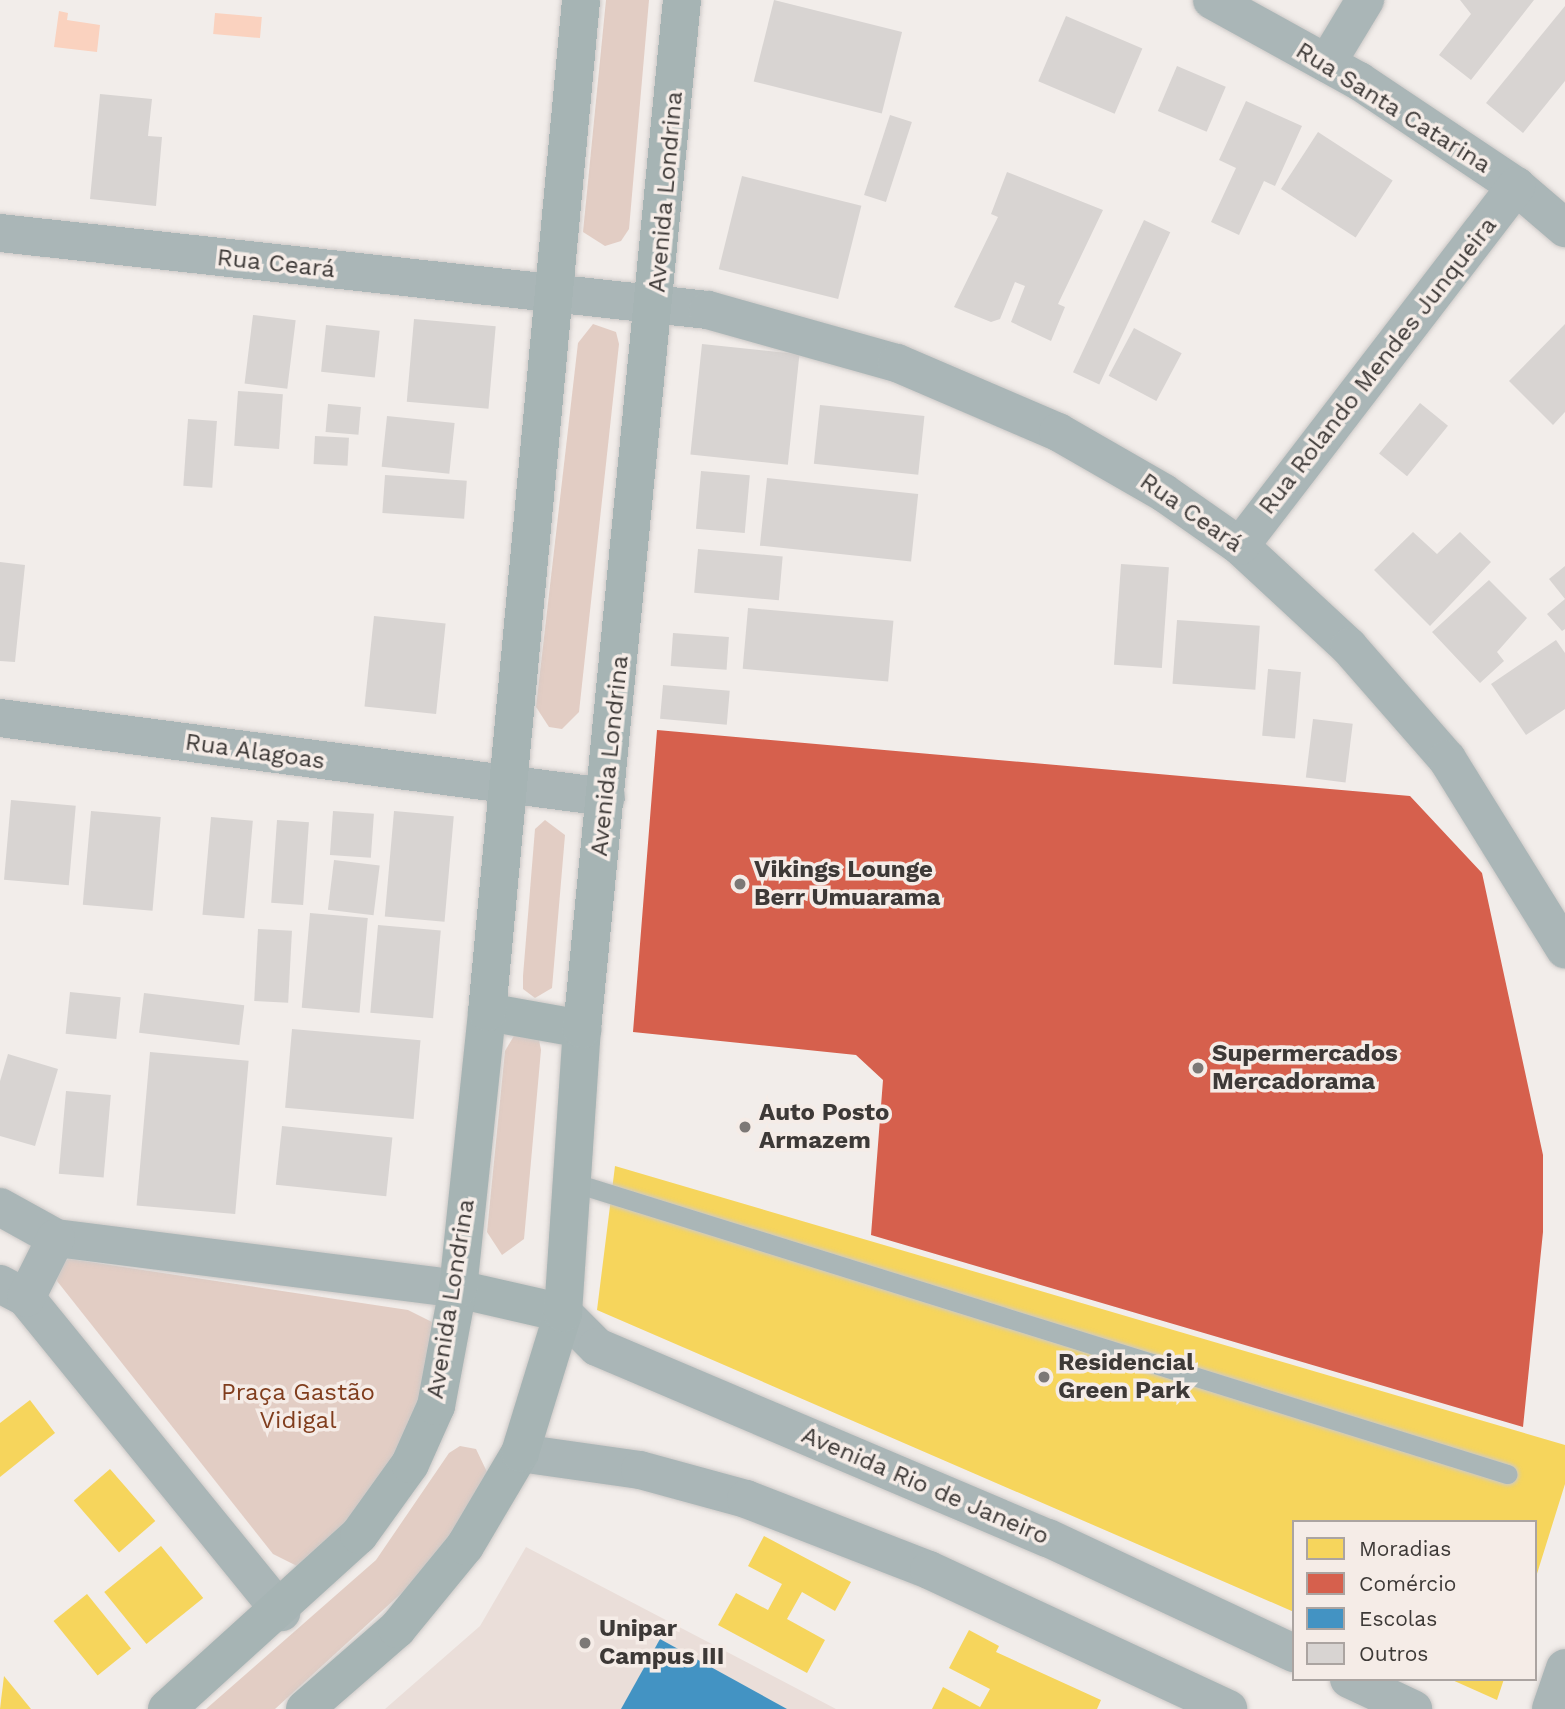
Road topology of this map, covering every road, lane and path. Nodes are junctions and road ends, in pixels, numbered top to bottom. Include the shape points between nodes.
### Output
1 (581, 0) edge
2 (682, 0) edge
3 (1212, 0) edge
4 (1365, 0) edge
5 (1327, 63) junction
6 (1516, 186) junction
7 (1565, 228) edge
8 (0, 233) edge
9 (552, 294) junction
10 (656, 301) junction
11 (1240, 546) junction
12 (0, 718) edge
13 (509, 785) junction
14 (606, 797) junction
15 (1565, 949) edge
16 (487, 1012) junction
17 (582, 1029) junction
18 (572, 1182) junction
19 (0, 1207) edge
20 (56, 1238) junction
21 (458, 1289) junction
22 (13, 1291) edge
23 (563, 1313) junction
24 (520, 1453) junction
25 (1507, 1474) dead end
26 (281, 1612) junction
27 (1292, 1652) edge
28 (1565, 1668) edge
29 (1353, 1681) edge
30 (167, 1709) edge
31 (305, 1709) edge
32 (1227, 1709) edge
33 (1413, 1709) edge
34 (1551, 1709) edge

1 - 9 main road, Avenida Londrina
2 - 10 main road, Avenida Londrina
3 - 5 street, Rua Santa Catarina
4 - 5 street
5 - 6 street, Rua Santa Catarina
6 - 7 street, Rua Santa Catarina
6 - 11 street, Rua Rolando Mendes Junqueira
8 - 9 street, Rua Ceará
9 - 10 street, Rua Ceará
9 - 13 main road, Avenida Londrina
10 - 11 street, Rua Ceará via 815,336 964,391 1121,465
10 - 14 main road, Avenida Londrina
11 - 15 street, Rua Ceará via 1357,655 1447,759
12 - 13 street, Rua Alagoas
13 - 14 street, Rua Alagoas
13 - 16 main road, Avenida Londrina
14 - 17 main road, Avenida Londrina
16 - 17 main road
16 - 21 main road, Avenida Londrina
17 - 18 main road, Avenida Londrina
18 - 23 main road, Avenida Londrina
18 - 25 lane
19 - 20 street
20 - 21 street
20 - 22 street
21 - 23 main road
21 - 26 main road, Avenida Londrina via 436,1406 411,1464 359,1535
22 - 26 street
23 - 24 main road, Avenida Londrina
23 - 27 street, Avenida Rio de Janeiro via 597,1347 1048,1538
24 - 31 main road, Avenida Londrina via 435,1590
24 - 32 street via 639,1470 746,1499 929,1570
26 - 30 main road, Avenida Londrina
28 - 34 street
29 - 33 street

